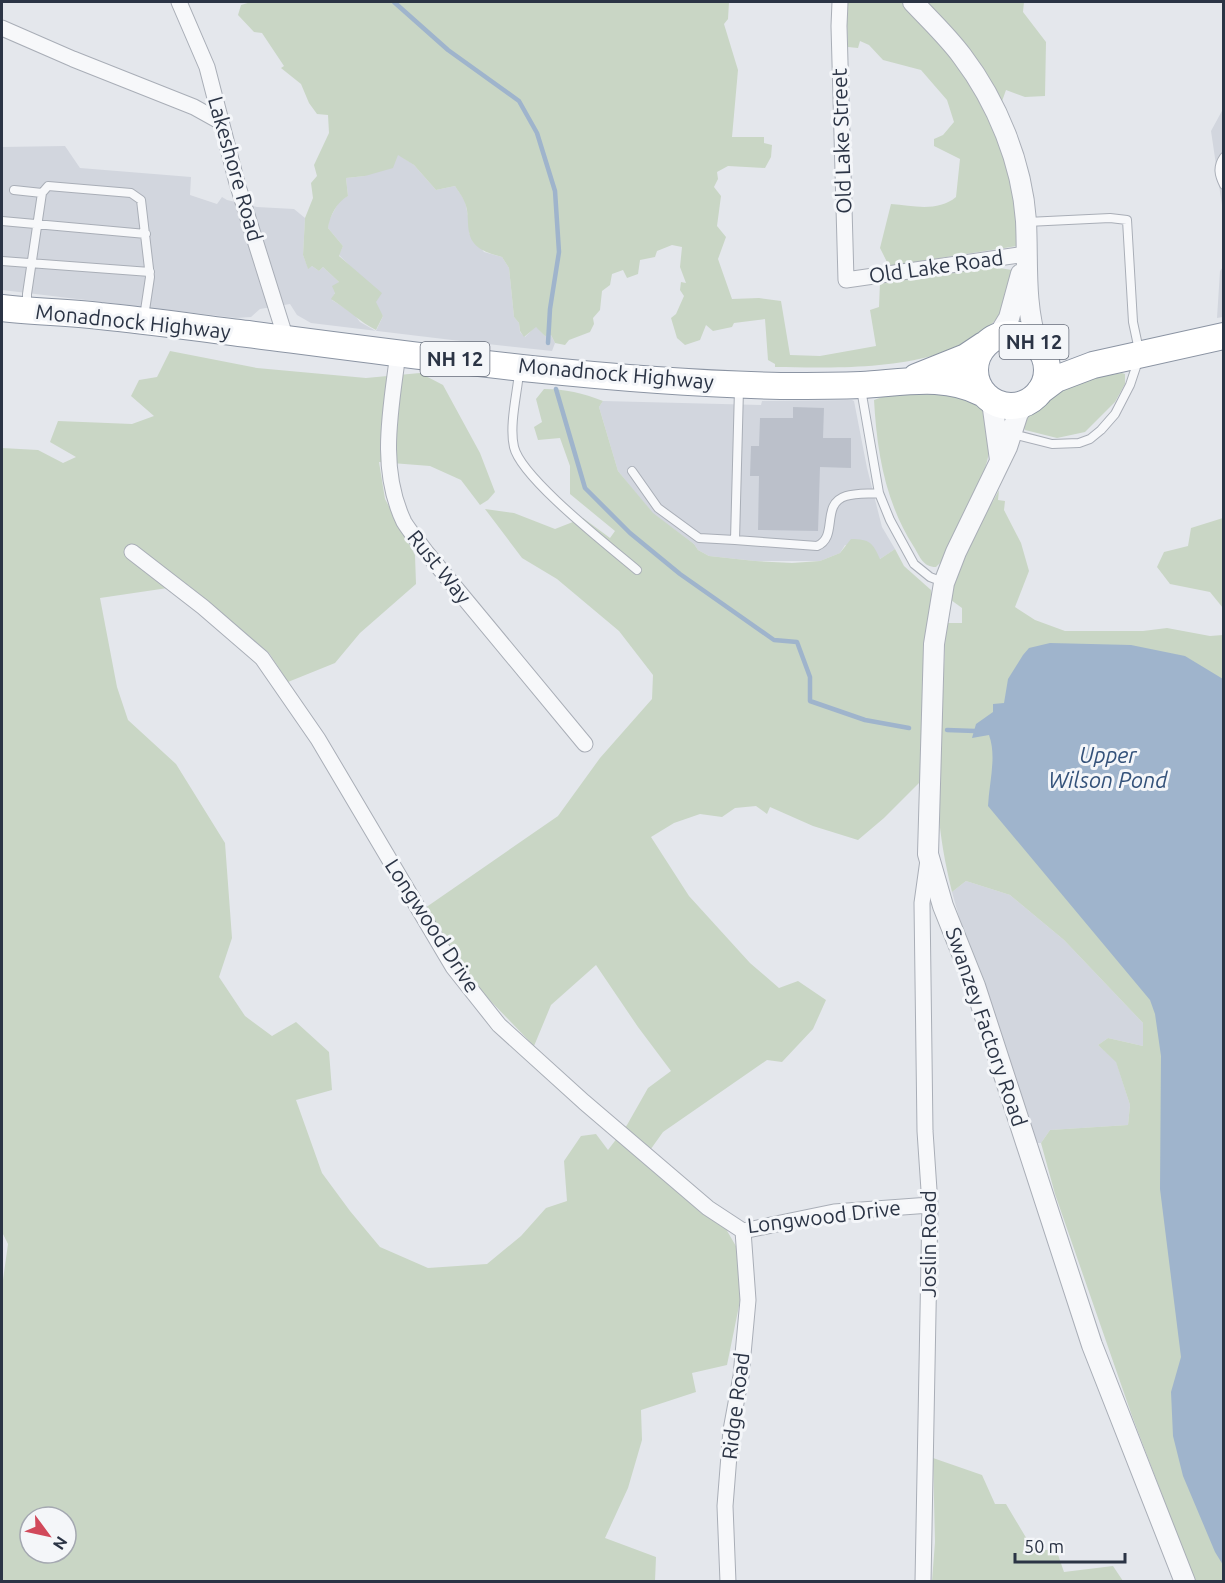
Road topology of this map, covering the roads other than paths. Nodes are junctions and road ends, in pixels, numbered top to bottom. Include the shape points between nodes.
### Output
1 (180, 2) edge
2 (840, 2) edge
3 (913, 2) edge
4 (2, 28) edge
5 (221, 122) junction
6 (1224, 157) edge
7 (1224, 185) edge
8 (14, 190) dead end
9 (42, 193) junction
10 (2, 221) edge
11 (1026, 222) junction
12 (38, 224) junction
13 (146, 234) junction
14 (1026, 254) junction
15 (2, 261) edge
16 (32, 263) junction
17 (150, 272) junction
18 (846, 280) joint
19 (2, 308) edge
20 (27, 311) junction
21 (143, 321) junction
22 (1224, 336) edge
23 (286, 339) junction
24 (991, 340) junction
25 (1037, 344) junction
26 (398, 353) junction
27 (1140, 355) junction
28 (1093, 365) junction
29 (520, 367) junction
30 (910, 380) junction
31 (739, 384) junction
32 (860, 385) junction
33 (986, 396) junction
34 (1033, 398) junction
35 (1011, 434) junction
36 (1000, 460) junction
37 (632, 471) dead end
38 (879, 493) junction
39 (735, 540) junction
40 (132, 552) dead end
41 (637, 570) dead end
42 (944, 583) junction
43 (585, 744) dead end
44 (928, 854) junction
45 (922, 906) junction
46 (944, 906) junction
47 (930, 1205) junction
48 (743, 1231) junction
49 (728, 1581) edge
50 (923, 1581) edge
51 (1185, 1581) edge

1 - 5 street, Lakeshore Road via 207,67
2 - 18 street, Old Lake Street
3 - 11 street via 962,55 984,88 1008,140 1023,193
4 - 5 street via 194,107
5 - 23 street, Lakeshore Road
6 - 7 lane via 1219,168
8 - 9 lane
9 - 12 lane
9 - 13 lane via 48,186 135,194 144,207
10 - 12 lane
11 - 14 street
11 - 27 lane via 1127,219 1133,322
12 - 13 lane
12 - 16 lane
13 - 17 lane
14 - 18 street, Old Lake Road
14 - 24 street via 1006,325
14 - 25 street via 1031,322
15 - 16 lane
16 - 17 lane
16 - 20 lane
17 - 21 lane
19 - 20 highway, Monadnock Highway / NH 12
20 - 21 highway, Monadnock Highway / NH 12
21 - 23 highway, Monadnock Highway / NH 12
22 - 27 highway, NH 12
23 - 26 highway, Monadnock Highway / NH 12
24 - 25 highway, NH 12 via 1016,333
24 - 30 highway, Monadnock Highway / NH 12 via 966,357
24 - 33 highway, NH 12 via 977,355 974,366 975,378
25 - 28 highway, NH 12 via 1057,357
25 - 34 highway, NH 12 via 1047,363 1045,383
26 - 29 highway, Monadnock Highway / NH 12
26 - 43 street, Rust Way via 389,471 405,524
27 - 28 highway, NH 12
27 - 35 lane via 1115,414 1090,439 1052,444
28 - 34 highway, NH 12 via 1056,379
29 - 31 highway, Monadnock Highway / NH 12
29 - 41 lane via 513,437 520,461 559,502
30 - 32 highway, Monadnock Highway / NH 12
30 - 33 highway, Monadnock Highway / NH 12 via 967,385
31 - 32 highway, Monadnock Highway / NH 12
31 - 39 lane
32 - 38 lane
33 - 34 highway, NH 12 via 1005,406
33 - 36 street via 993,410
34 - 35 street, Swanzey Factory Road via 1018,413
35 - 36 street, Swanzey Factory Road
36 - 42 street, Swanzey Factory Road
37 - 39 lane via 658,508 699,538
38 - 39 lane via 838,500 833,505 827,538 817,546
38 - 42 lane via 914,564 930,578
40 - 48 street, Longwood Drive via 262,658 318,739 453,968 499,1024 708,1208
42 - 44 street, Swanzey Factory Road via 934,644
44 - 45 street, Joslin Road
44 - 46 street, Swanzey Factory Road
45 - 46 street
45 - 47 street, Joslin Road via 925,1131
46 - 51 street, Swanzey Factory Road via 975,986 1092,1345
47 - 48 street, Longwood Drive via 834,1212
47 - 50 street, Joslin Road
48 - 49 street, Ridge Road via 748,1300 725,1506

